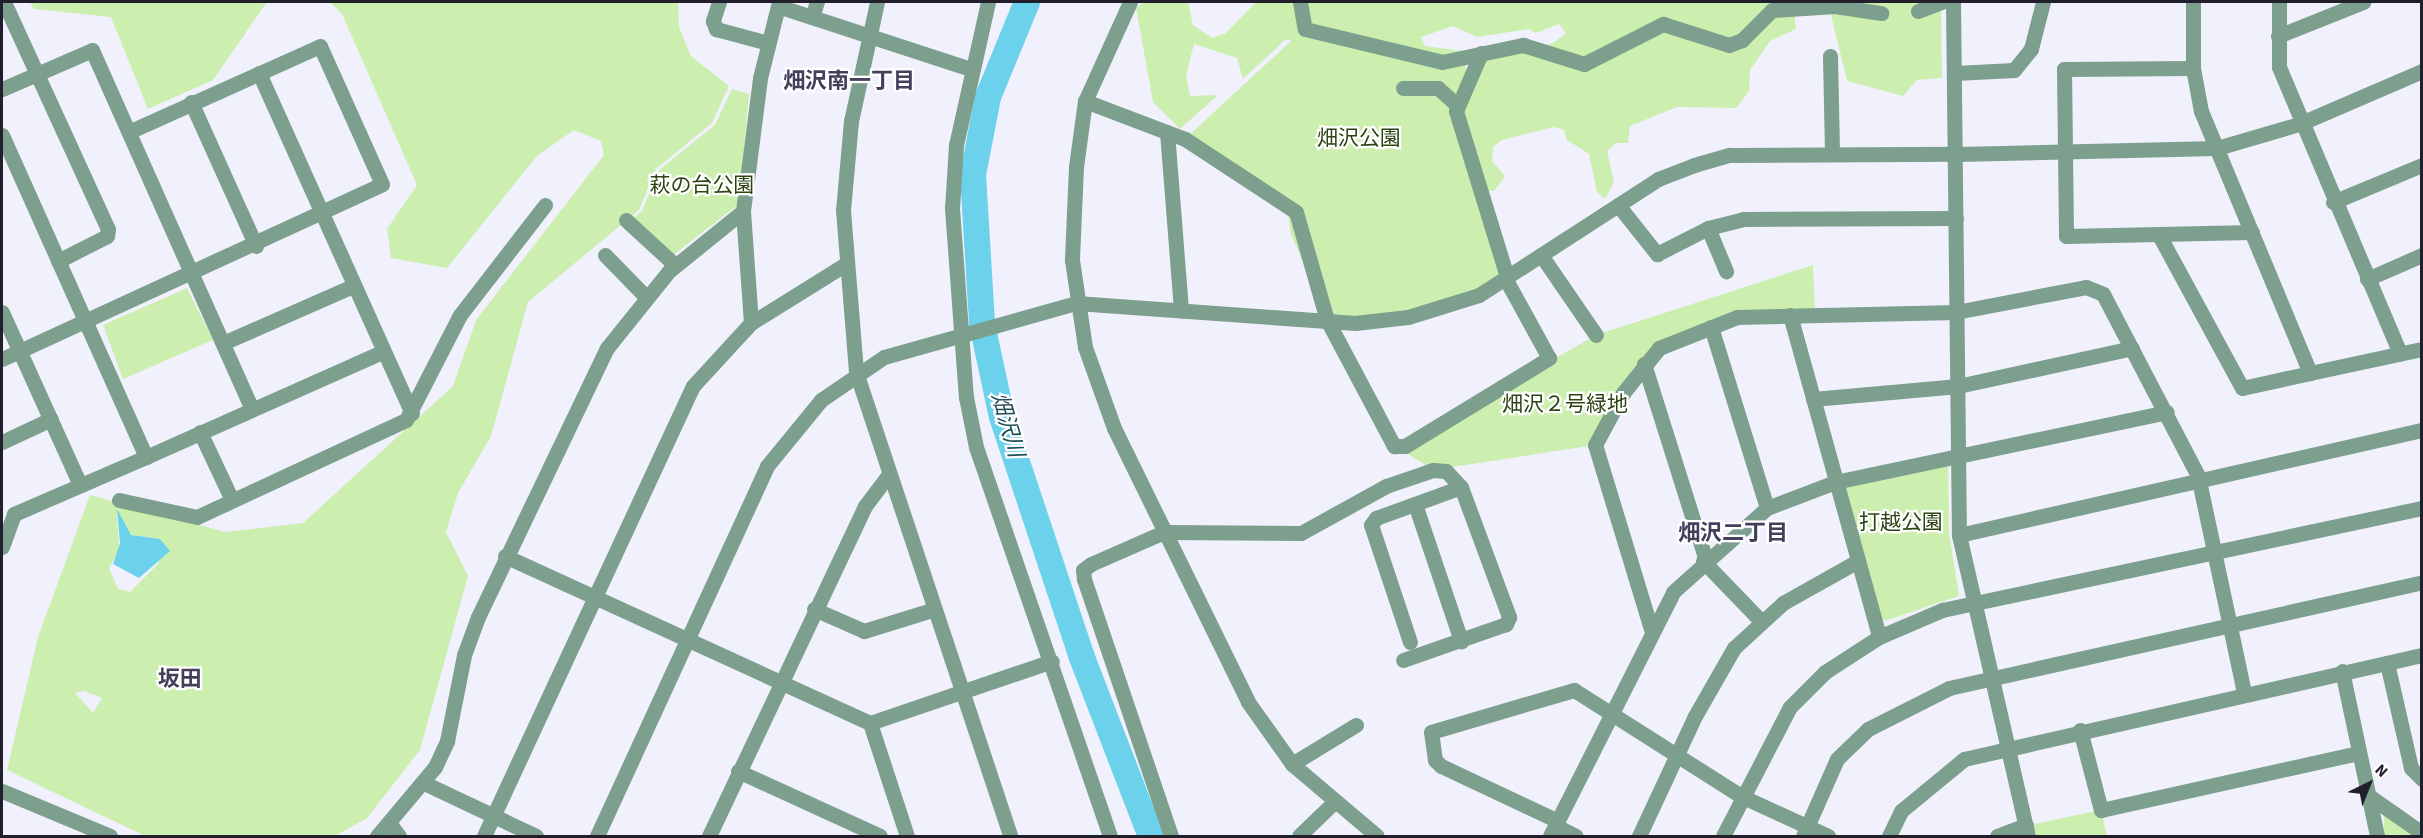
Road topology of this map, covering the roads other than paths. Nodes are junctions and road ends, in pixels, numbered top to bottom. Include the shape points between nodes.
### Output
1 (4, 2) edge
2 (719, 2) edge
3 (817, 2) edge
4 (877, 2) edge
5 (988, 2) edge
6 (1130, 2) edge
7 (1300, 2) edge
8 (1941, 2) edge
9 (1953, 2) edge
10 (2043, 2) edge
11 (2193, 2) edge
12 (2279, 2) edge
13 (2363, 2) edge
14 (1918, 11) dead end
15 (1881, 13) dead end
16 (812, 17) junction
17 (866, 34) junction
18 (2278, 36) junction
19 (768, 43) junction
20 (1481, 53) junction
21 (1830, 56) dead end
22 (2193, 68) junction
23 (971, 69) junction
24 (2421, 71) edge
25 (259, 73) junction
26 (1955, 73) junction
27 (37, 74) junction
28 (1403, 88) dead end
29 (2, 89) edge
30 (1085, 101) junction
31 (191, 102) junction
32 (1457, 105) junction
33 (2299, 124) junction
34 (129, 132) junction
35 (1167, 132) junction
36 (2, 135) edge
37 (2217, 148) junction
38 (2064, 152) junction
39 (1832, 153) junction
40 (1957, 154) junction
41 (2421, 165) edge
42 (2333, 202) junction
43 (545, 205) dead end
44 (1618, 205) junction
45 (743, 211) junction
46 (322, 216) junction
47 (1956, 218) junction
48 (626, 220) dead end
49 (1708, 228) junction
50 (2252, 232) junction
51 (2159, 235) junction
52 (256, 246) junction
53 (605, 255) dead end
54 (1541, 255) junction
55 (2421, 255) edge
56 (58, 261) junction
57 (675, 265) junction
58 (844, 265) junction
59 (1726, 271) dead end
60 (192, 275) junction
61 (1506, 278) junction
62 (2367, 279) junction
63 (353, 286) junction
64 (645, 296) junction
65 (1076, 303) junction
66 (1181, 310) junction
67 (2, 312) edge
68 (1956, 312) junction
69 (1791, 315) junction
70 (85, 320) junction
71 (1328, 320) junction
72 (751, 323) junction
73 (1712, 327) junction
74 (962, 333) junction
75 (1596, 335) dead end
76 (223, 343) junction
77 (2132, 348) junction
78 (2421, 349) edge
79 (19, 350) junction
80 (382, 352) junction
81 (2400, 354) junction
82 (2, 358) edge
83 (1644, 363) junction
84 (856, 372) junction
85 (2310, 373) junction
86 (1958, 386) junction
87 (1813, 399) junction
88 (252, 409) junction
89 (2167, 412) junction
90 (412, 413) junction
91 (51, 419) junction
92 (2421, 430) edge
93 (200, 432) junction
94 (2, 442) edge
95 (146, 457) junction
96 (1958, 458) junction
97 (888, 476) junction
98 (2198, 476) junction
99 (1835, 482) junction
100 (80, 485) junction
101 (1461, 488) junction
102 (118, 500) dead end
103 (232, 500) junction
104 (1414, 504) junction
105 (1767, 508) junction
106 (2421, 508) edge
107 (1164, 531) junction
108 (1959, 534) junction
109 (2, 547) edge
110 (2212, 553) junction
111 (505, 556) junction
112 (1704, 560) junction
113 (1856, 562) junction
114 (2421, 582) edge
115 (594, 597) junction
116 (1974, 606) junction
117 (814, 609) junction
118 (932, 610) junction
119 (1761, 621) junction
120 (2230, 627) junction
121 (1651, 629) junction
122 (1879, 637) junction
123 (686, 641) junction
124 (1461, 641) junction
125 (1410, 642) dead end
126 (2421, 655) edge
127 (1403, 660) dead end
128 (1052, 661) junction
129 (2387, 663) junction
130 (2342, 671) junction
131 (1991, 679) junction
132 (777, 682) junction
133 (960, 693) junction
134 (2244, 693) junction
135 (1612, 711) junction
136 (870, 723) junction
137 (1356, 725) dead end
138 (2080, 730) junction
139 (2005, 748) junction
140 (2358, 753) junction
141 (1677, 755) junction
142 (1292, 764) junction
143 (738, 771) junction
144 (2421, 779) edge
145 (424, 783) junction
146 (2, 791) edge
147 (1741, 796) junction
148 (2369, 796) junction
149 (1333, 803) junction
150 (494, 816) junction
151 (390, 824) junction
152 (1555, 828) edge
153 (2027, 831) edge
154 (1805, 832) edge
155 (2421, 833) edge
156 (110, 837) edge
157 (377, 837) edge
158 (399, 837) edge
159 (484, 837) edge
160 (536, 837) edge
161 (597, 837) edge
162 (709, 837) edge
163 (880, 837) edge
164 (906, 837) edge
165 (1010, 837) edge
166 (1110, 837) edge
167 (1171, 837) edge
168 (1299, 837) edge
169 (1377, 837) edge
170 (1576, 837) edge
171 (1640, 837) edge
172 (1723, 837) edge
173 (1828, 837) edge
174 (1889, 837) edge
175 (1997, 837) edge
176 (2377, 837) edge

1 - 27 street
2 - 19 street via 712,21 716,29
3 - 16 street
4 - 17 street
5 - 23 street
6 - 30 street
7 - 20 street via 1305,29 1442,62
8 - 14 street
9 - 26 street
10 - 26 street via 2031,49 2014,70
11 - 22 street
12 - 18 street
13 - 18 street
15 - 20 street via 1835,6 1772,10 1742,39 1729,45 1664,24 1584,64 1523,45
16 - 17 street
16 - 19 street via 778,6
17 - 23 street
17 - 58 street via 851,121
18 - 33 street via 2279,67
19 - 45 street
20 - 32 street
21 - 39 street
22 - 37 street via 2201,111
22 - 38 street via 2064,69
23 - 74 street via 952,208
24 - 33 street
25 - 31 street
25 - 46 street
25 - 46 street via 320,46 382,184
26 - 40 street
27 - 29 street
27 - 34 street via 92,50
27 - 56 street via 108,229 107,236
28 - 32 street via 1438,88
30 - 35 street
30 - 65 street via 1076,167
31 - 34 street
31 - 52 street
32 - 61 street
33 - 37 street
33 - 42 street
34 - 60 street
35 - 66 street
35 - 71 street via 1224,161 1296,212
36 - 56 street
37 - 38 street
37 - 50 street
38 - 40 street
38 - 51 street via 2066,236
39 - 40 street
39 - 44 street via 1730,155 1658,179
40 - 47 street
41 - 42 street
42 - 62 street
43 - 90 street via 460,315
44 - 49 street via 1657,254
44 - 54 street
45 - 57 street
45 - 72 street
46 - 52 street
46 - 63 street
47 - 49 street via 1743,219
47 - 68 street
48 - 57 street
49 - 59 street
50 - 51 street
50 - 85 street
51 - 85 street via 2242,388
52 - 60 street
53 - 64 street
54 - 61 street
54 - 75 street
55 - 62 street
56 - 70 street
57 - 64 street
58 - 72 street
58 - 84 street
60 - 70 street
60 - 76 street
61 - 71 street via 1479,295 1422,314 1366,322
61 - 71 street via 1549,358 1406,446 1388,440
62 - 81 street
63 - 76 street
63 - 80 street
64 - 111 street via 577,401
65 - 66 street
65 - 74 street
65 - 107 street via 1084,346 1114,428
66 - 71 street
67 - 79 street
68 - 69 street
68 - 77 street via 2095,288
68 - 86 street
69 - 73 street via 1737,317
69 - 87 street
70 - 79 street
70 - 95 street
72 - 115 street via 693,386
73 - 83 street via 1659,348
73 - 105 street
74 - 84 street via 884,357
74 - 128 street via 976,447
76 - 88 street
77 - 86 street
77 - 89 street
78 - 81 street
79 - 82 street
79 - 91 street
80 - 88 street
80 - 90 street
81 - 85 street
83 - 112 street
83 - 121 street via 1595,445
84 - 97 street
84 - 123 street via 813,408 767,466
86 - 87 street
86 - 96 street
87 - 99 street
88 - 93 street
89 - 96 street
89 - 98 street
90 - 103 street
91 - 94 street
91 - 100 street
92 - 98 street
93 - 95 street
93 - 103 street
95 - 100 street
96 - 99 street
96 - 108 street
97 - 117 street via 865,506
97 - 118 street
98 - 108 street
98 - 110 street
99 - 105 street
99 - 113 street
100 - 109 street via 14,514
101 - 104 street
101 - 107 street via 1452,474 1433,470 1359,499 1300,533
101 - 124 street via 1509,617 1506,624
102 - 103 street via 197,517
104 - 124 street
104 - 125 street via 1371,525
105 - 112 street
106 - 110 street
107 - 142 street via 1248,702
107 - 167 street via 1083,570
108 - 116 street
110 - 116 street
110 - 120 street
111 - 115 street
111 - 145 street via 464,655 447,741
112 - 119 street
112 - 121 street via 1673,592
113 - 119 street via 1817,580
113 - 122 street
114 - 120 street
115 - 123 street
115 - 150 street
116 - 122 street via 1942,610
116 - 131 street
117 - 118 street via 864,631
117 - 132 street
118 - 133 street
119 - 141 street via 1715,678
120 - 131 street
120 - 134 street
121 - 135 street
122 - 147 street via 1824,672 1790,707
123 - 132 street
123 - 161 street
124 - 127 street
126 - 129 street
128 - 133 street
128 - 166 street
129 - 130 street
129 - 144 street via 2411,768
130 - 134 street
130 - 140 street
131 - 139 street
131 - 154 street via 1949,688 1868,729 1837,759
132 - 136 street
132 - 143 street
133 - 136 street
133 - 165 street
134 - 138 street
135 - 141 street
135 - 152 street
135 - 152 street via 1567,689 1431,732 1435,760 1441,766
136 - 164 street
137 - 142 street
138 - 139 street
138 - 140 street via 2101,810
139 - 153 street
139 - 174 street via 1964,759 1938,778 1901,811
140 - 148 street
141 - 147 street
141 - 171 street
142 - 149 street
143 - 162 street
143 - 163 street
145 - 150 street
145 - 151 street
146 - 156 street
147 - 154 street
147 - 172 street
148 - 155 street
148 - 176 street
149 - 168 street
149 - 169 street
150 - 159 street
150 - 160 street
151 - 157 street
151 - 158 street
152 - 170 street
153 - 175 street
154 - 173 street

